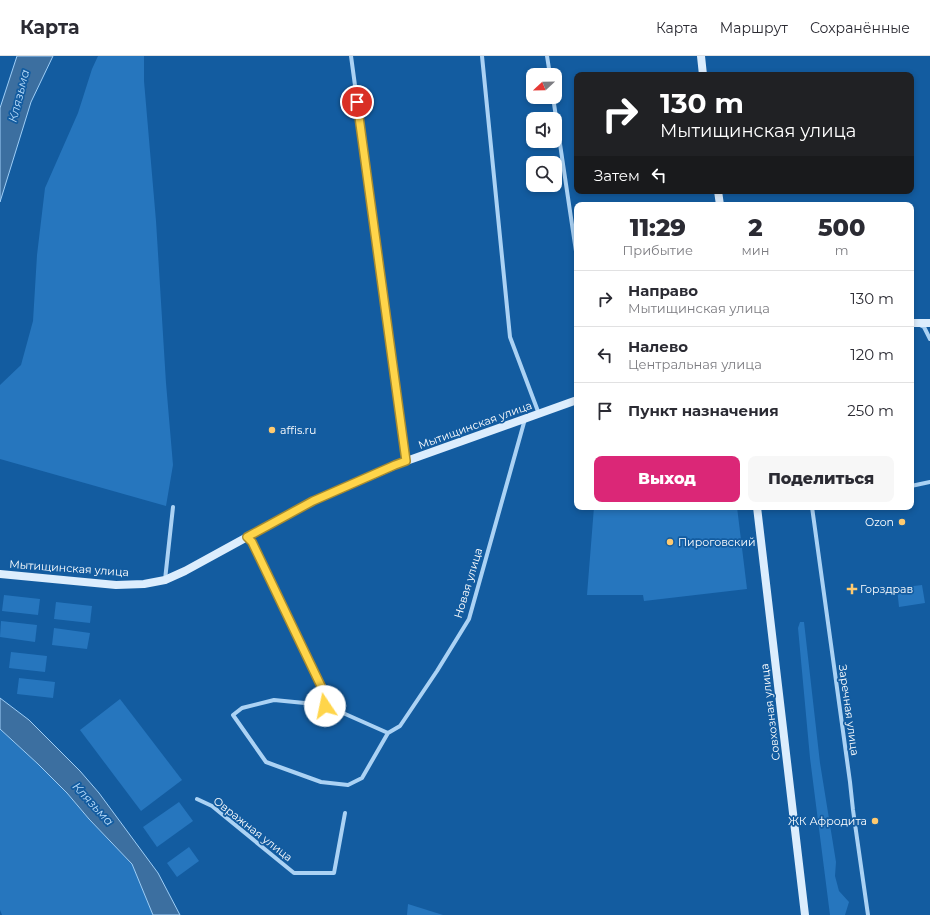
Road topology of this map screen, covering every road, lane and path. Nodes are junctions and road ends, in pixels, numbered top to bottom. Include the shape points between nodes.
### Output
1 (350, 56) edge
2 (482, 56) edge
3 (547, 56) edge
4 (701, 56) edge
5 (549, 68) edge
6 (703, 72) edge
7 (554, 104) edge
8 (574, 238) edge
9 (915, 323) edge
10 (930, 323) edge
11 (930, 339) edge
12 (574, 401) edge
13 (538, 414) junction
14 (525, 418) junction
15 (406, 461) junction
16 (930, 482) edge
17 (914, 485) edge
18 (172, 507) dead end
19 (757, 510) edge
20 (812, 510) edge
21 (247, 537) junction
22 (0, 574) edge
23 (165, 580) junction
24 (325, 706) junction
25 (388, 733) junction
26 (197, 799) dead end
27 (345, 813) dead end
28 (805, 915) edge
29 (868, 915) edge

1 - 15 street
2 - 13 street via 510,337
3 - 5 street
4 - 6 street
7 - 8 street
9 - 10 street
9 - 11 street via 924,327
12 - 13 street, Мытищинская улица
13 - 14 street, Мытищинская улица
14 - 15 street, Мытищинская улица
14 - 25 street, Новая улица via 469,619 438,671 400,726
15 - 21 street, Мытищинская улица via 313,501
16 - 17 street
18 - 23 street
19 - 28 street, Совхозная улица
20 - 29 street, Заречная улица
21 - 23 street, Мытищинская улица
21 - 24 street via 252,542 321,686
22 - 23 street, Мытищинская улица via 116,585
24 - 25 street
24 - 25 street via 274,700 242,708 233,714 266,762 320,782 348,785 362,778
26 - 27 street, Овражная улица via 212,806 294,873 334,873

